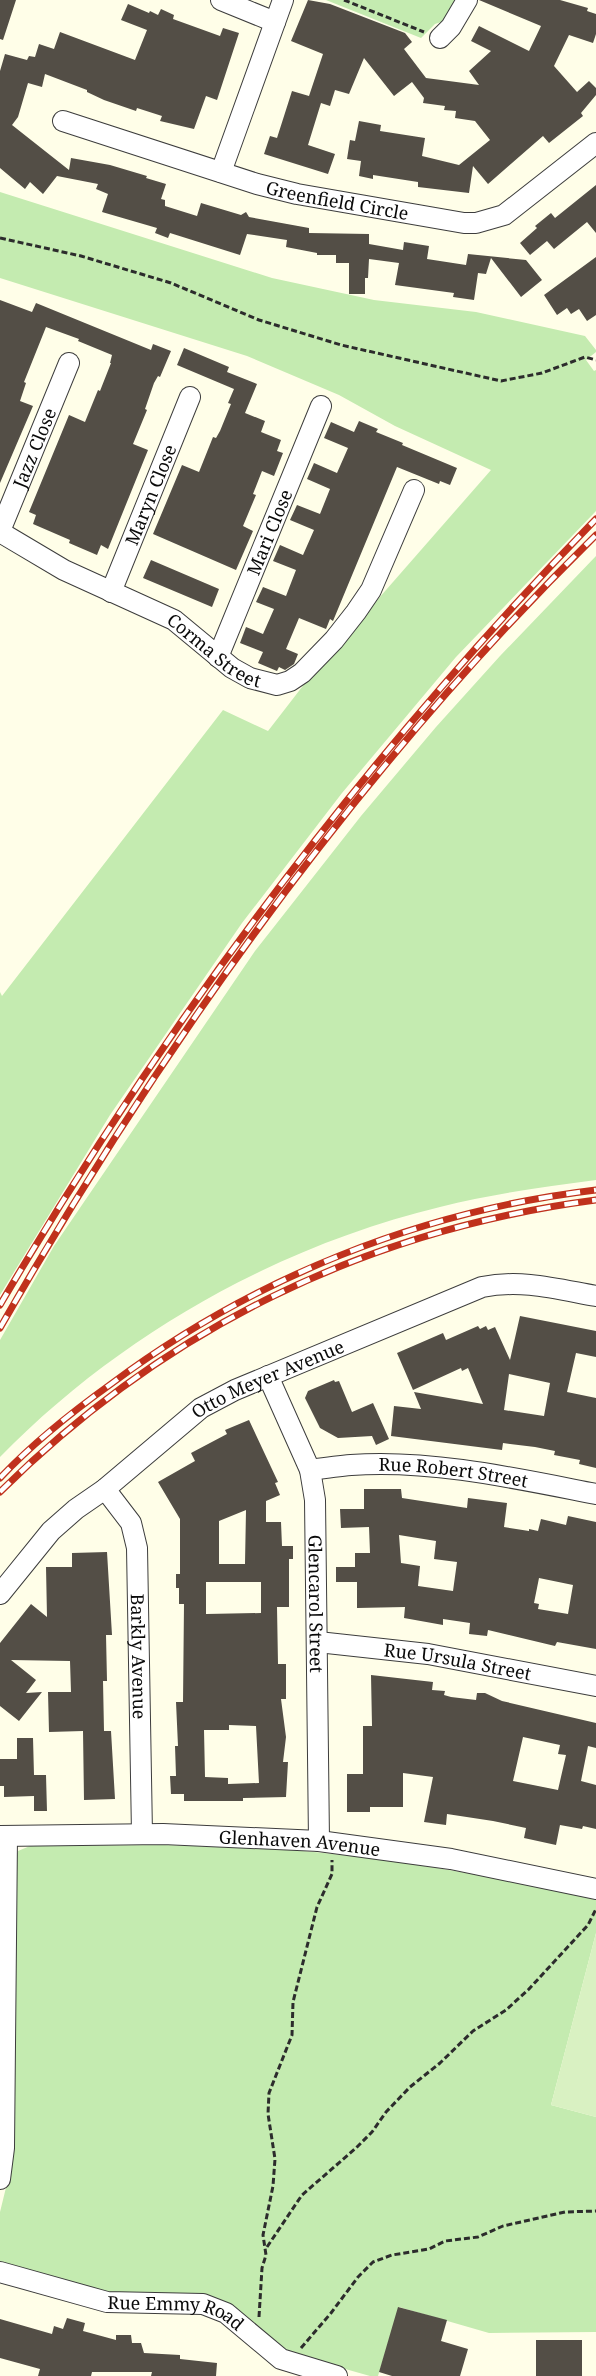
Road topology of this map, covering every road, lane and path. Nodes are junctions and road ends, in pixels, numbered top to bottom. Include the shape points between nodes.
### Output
1 (221, 0) edge
2 (283, 0) edge
3 (344, 0) edge
4 (467, 0) edge
5 (275, 22) junction
6 (440, 38) joint
7 (63, 121) dead end
8 (596, 143) edge
9 (221, 172) junction
10 (0, 238) edge
11 (596, 360) edge
12 (69, 363) dead end
13 (190, 397) dead end
14 (321, 406) dead end
15 (414, 490) dead end
16 (0, 532) edge
17 (111, 592) junction
18 (218, 657) junction
19 (596, 1296) edge
20 (268, 1376) junction
21 (310, 1470) junction
22 (105, 1489) junction
23 (596, 1494) edge
24 (0, 1594) edge
25 (318, 1642) junction
26 (596, 1686) edge
27 (142, 1834) junction
28 (3, 1836) edge
29 (326, 1842) junction
30 (596, 1889) edge
31 (596, 1909) edge
32 (0, 2179) edge
33 (596, 2211) edge
34 (267, 2247) junction
35 (0, 2272) edge
36 (257, 2340) junction
37 (292, 2363) junction
38 (337, 2376) edge

1 - 5 street
2 - 5 street
3 - 6 path
4 - 6 street via 452,27
5 - 9 street
7 - 9 street, Greenfield Circle
8 - 9 street, Greenfield Circle via 504,215 476,223 297,194
10 - 11 path via 81,256 171,283 259,320 342,345 501,381 542,373 585,357
12 - 16 street, Jazz Close
13 - 17 street, Maryn Close
14 - 18 street, Mari Close
15 - 18 street, Corma Street via 371,590 334,640 302,673 277,685 265,683 232,669
16 - 17 street, Corma Street
17 - 18 street, Corma Street via 174,620
19 - 20 street, Otto Meyer Avenue via 531,1283 482,1287
20 - 21 street, Glencarol Street
20 - 22 street, Otto Meyer Avenue via 201,1408
21 - 23 street, Rue Robert Street via 352,1465 413,1466 504,1476
21 - 25 street, Glencarol Street via 315,1500
22 - 24 street, Otto Meyer Avenue via 51,1531
22 - 27 street, Barkly Avenue via 131,1523 137,1548
25 - 26 street, Rue Ursula Street via 428,1654
25 - 29 street, Glencarol Street
27 - 28 street, Glenhaven Avenue
27 - 29 street, Glenhaven Avenue
28 - 32 street via 4,2148
29 - 30 street, Glenhaven Avenue via 451,1859
29 - 34 path via 332,1874 317,1907 293,2002 292,2036 269,2093 275,2159 263,2235
31 - 34 path via 588,1925 529,1989 410,2086 356,2148 302,2195
33 - 37 path via 566,2212 503,2226 478,2237 445,2241 429,2249 373,2262 294,2355
34 - 36 path
35 - 36 street, Rue Emmy Road via 107,2302 203,2304 226,2313
36 - 37 street, Rue Emmy Road via 277,2357
37 - 38 street, Rue Emmy Road

